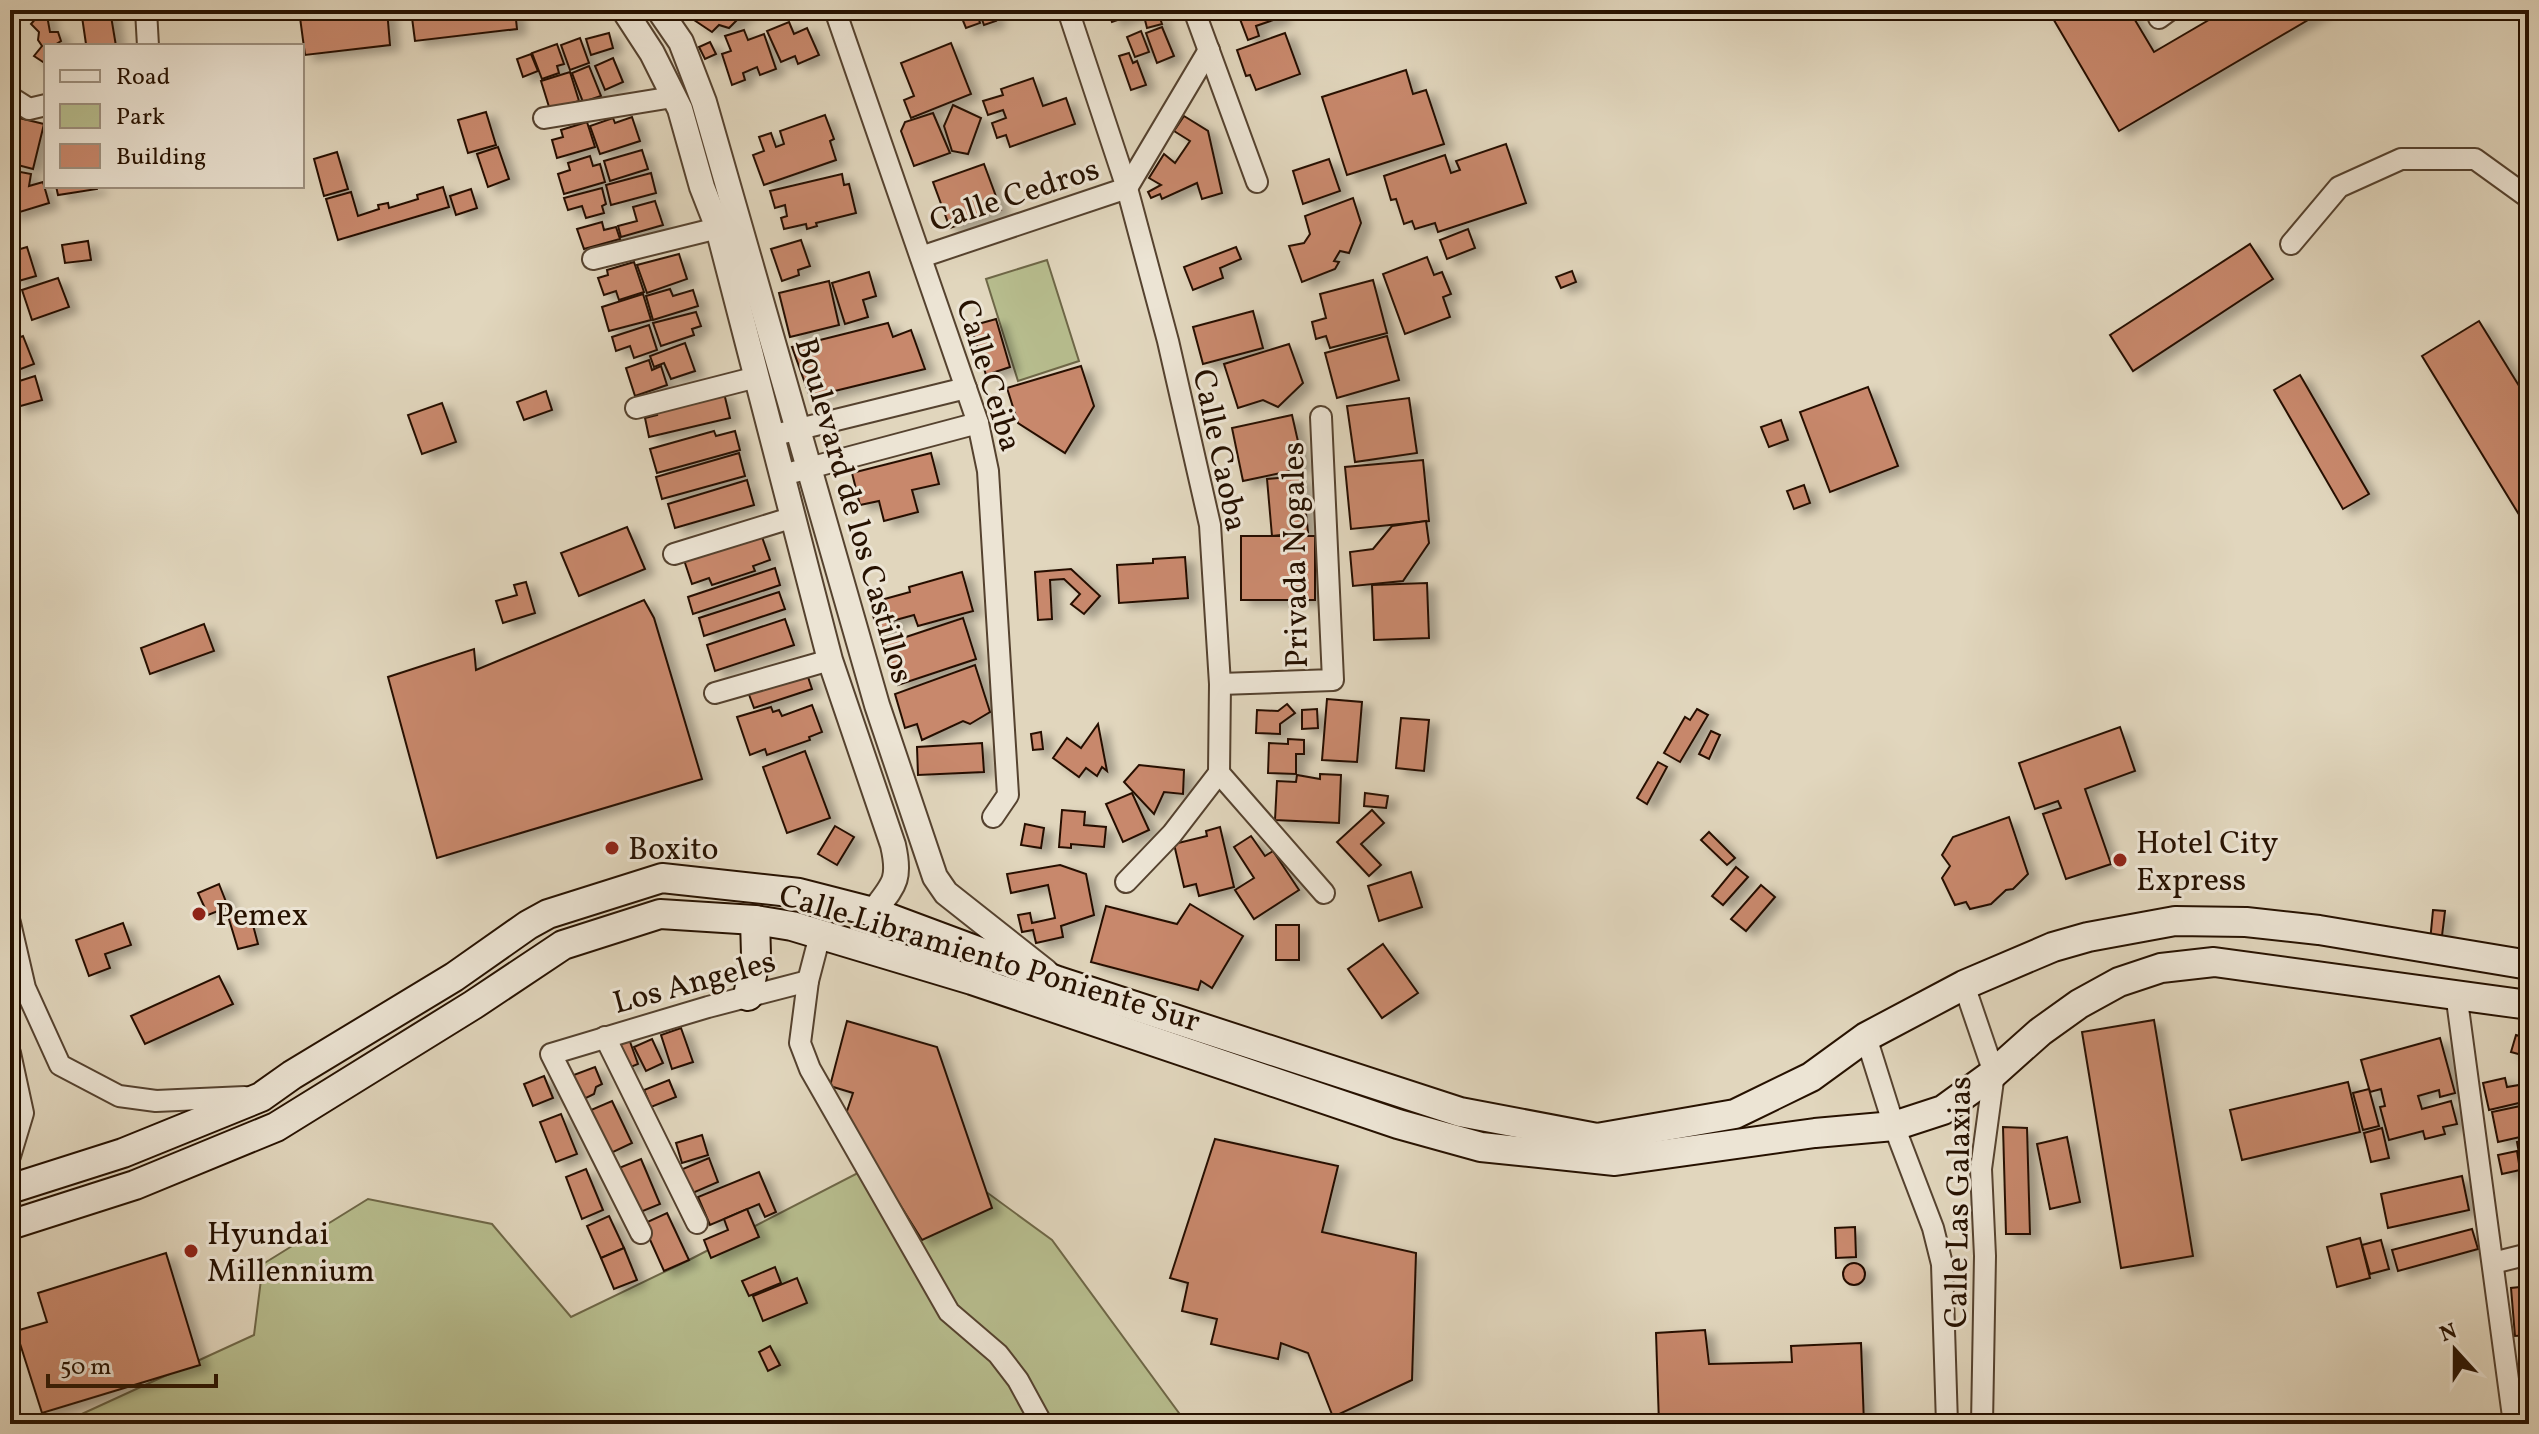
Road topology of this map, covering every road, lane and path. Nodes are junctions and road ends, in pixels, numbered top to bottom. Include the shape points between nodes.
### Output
1 (146, 10) edge
2 (624, 10) edge
3 (659, 10) edge
4 (835, 10) edge
5 (1068, 10) edge
6 (1194, 10) edge
7 (148, 44) edge
8 (1209, 50) junction
9 (10, 97) edge
10 (673, 97) junction
11 (44, 105) edge
12 (544, 118) dead end
13 (713, 132) junction
14 (689, 141) junction
15 (1257, 182) dead end
16 (1127, 188) junction
17 (2529, 198) edge
18 (718, 228) junction
19 (2291, 244) dead end
20 (921, 257) junction
21 (593, 259) dead end
22 (757, 377) junction
23 (966, 388) junction
24 (636, 408) dead end
25 (1321, 417) dead end
26 (978, 423) junction
27 (799, 428) junction
28 (771, 437) junction
29 (811, 466) junction
30 (782, 476) junction
31 (794, 517) junction
32 (674, 554) dead end
33 (830, 660) junction
34 (1220, 684) junction
35 (715, 693) dead end
36 (1219, 773) junction
37 (993, 817) dead end
38 (1126, 882) dead end
39 (1324, 893) dead end
40 (873, 912) junction
41 (755, 920) junction
42 (10, 923) edge
43 (820, 935) junction
44 (2529, 965) edge
45 (808, 981) junction
46 (1058, 981) junction
47 (1964, 985) junction
48 (2456, 993) junction
49 (748, 996) junction
50 (2529, 1005) edge
51 (605, 1037) junction
52 (1866, 1037) junction
53 (10, 1053) edge
54 (1994, 1073) junction
55 (261, 1097) junction
56 (1894, 1126) junction
57 (10, 1156) edge
58 (10, 1189) edge
59 (697, 1223) dead end
60 (10, 1225) edge
61 (641, 1233) dead end
62 (2529, 1254) edge
63 (2493, 1263) junction
64 (1042, 1424) edge
65 (1947, 1424) edge
66 (1982, 1424) edge
67 (2514, 1424) edge

1 - 7 street
2 - 10 street, Boulevard de los Castillos
3 - 13 street, Boulevard de los Castillos via 681,42
4 - 20 street, Calle Ceiba
5 - 16 street, Calle Caoba
6 - 8 street
8 - 15 street
8 - 16 street
9 - 11 street via 29,109
10 - 12 street
10 - 14 street, Boulevard de los Castillos
13 - 14 street
13 - 27 street, Boulevard de los Castillos
14 - 18 street, Boulevard de los Castillos
16 - 20 street, Calle Cedros
16 - 34 street, Calle Caoba via 1210,525
17 - 19 street via 2475,159 2401,159 2339,187
18 - 21 street
18 - 22 street, Boulevard de los Castillos
20 - 23 street, Calle Ceiba
22 - 24 street
22 - 28 street, Boulevard de los Castillos
23 - 26 street, Calle Ceiba
23 - 27 street
25 - 34 street, Privada Nogales via 1333,680
26 - 29 street
26 - 37 street, Calle Ceiba via 988,471 1008,795
27 - 28 street
27 - 29 street, Boulevard de los Castillos
28 - 30 street, Boulevard de los Castillos
29 - 30 street
29 - 46 street, Boulevard de los Castillos via 877,705 935,877 946,893
30 - 31 street, Boulevard de los Castillos
31 - 32 street
31 - 33 street, Boulevard de los Castillos
33 - 35 street
33 - 40 street, Boulevard de los Castillos via 898,868 897,879
34 - 36 street, Calle Caoba
36 - 38 street
36 - 39 street
40 - 46 main road
40 - 55 main road via 799,893 662,878 548,914
41 - 43 main road, Calle Libramiento Poniente Sur
41 - 49 main road via 756,955
41 - 60 main road, Calle Libramiento Poniente Sur via 660,914 563,945 276,1127 135,1185
42 - 55 street via 25,988 60,1065 119,1096 156,1101
43 - 45 street, Los Angeles
43 - 56 main road, Calle Libramiento Poniente Sur via 1481,1147 1615,1161
44 - 47 main road via 2290,927 2175,921 2053,947
45 - 49 street, Los Angeles
45 - 64 street via 800,1043 810,1069 949,1312 998,1354
46 - 52 main road via 1460,1112 1597,1138 1735,1114 1811,1077
47 - 52 main road
47 - 54 street, Calle Las Galaxias
48 - 50 main road, Calle Libramiento Poniente Sur
48 - 54 main road, Calle Libramiento Poniente Sur via 2214,962 2161,968 2119,982 2079,1004
48 - 63 street
49 - 51 street, Los Angeles
51 - 59 street
51 - 61 street, Los Angeles via 551,1054
52 - 56 street, Calle Las Galaxias
53 - 57 street via 23,1113
54 - 56 main road, Calle Libramiento Poniente Sur via 1943,1110
54 - 66 street, Calle Las Galaxias via 1981,1169
55 - 58 main road via 123,1153
56 - 65 street, Calle Las Galaxias via 1942,1264
62 - 63 street
63 - 67 street

